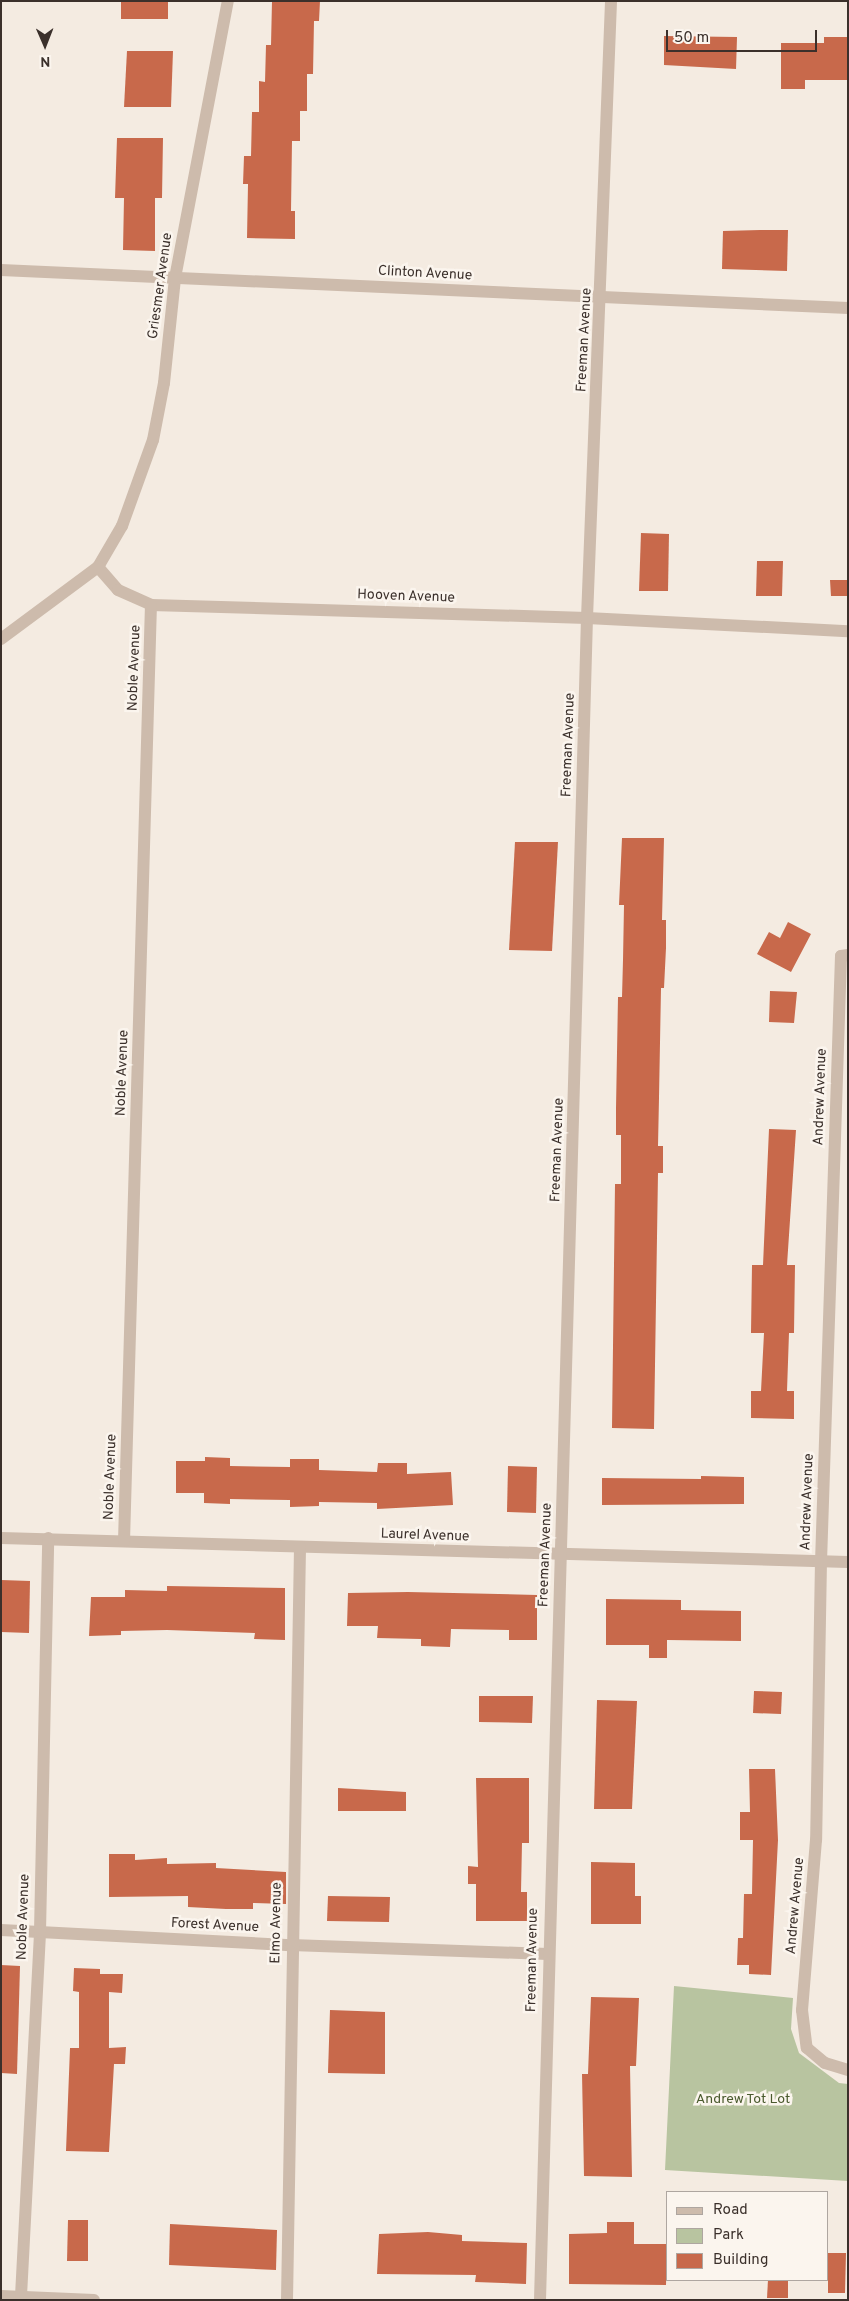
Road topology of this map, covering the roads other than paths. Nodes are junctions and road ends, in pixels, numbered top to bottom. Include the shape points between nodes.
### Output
1 (228, 1) edge
2 (611, 1) edge
3 (1, 270) edge
4 (175, 278) junction
5 (602, 297) junction
6 (848, 308) edge
7 (98, 567) junction
8 (151, 605) junction
9 (587, 618) junction
10 (848, 631) edge
11 (1, 639) edge
12 (844, 956) edge
13 (1, 1538) edge
14 (48, 1538) junction
15 (124, 1541) junction
16 (300, 1547) junction
17 (562, 1556) junction
18 (821, 1561) junction
19 (848, 1562) edge
20 (1, 1930) edge
21 (40, 1932) junction
22 (292, 1945) junction
23 (548, 1954) junction
24 (848, 2070) edge
25 (1, 2296) edge
26 (21, 2296) junction
27 (62, 2299) edge
28 (94, 2300) edge
29 (288, 2300) edge
30 (540, 2300) edge

1 - 4 street, Griesmer Avenue
2 - 5 street, Freeman Avenue
3 - 4 street, Clinton Avenue
4 - 5 street, Clinton Avenue
4 - 7 street, Griesmer Avenue via 164,383 153,440 122,526
5 - 6 street, Clinton Avenue
5 - 9 street, Freeman Avenue
7 - 8 street, Hooven Avenue via 118,590
7 - 11 street
8 - 9 street, Hooven Avenue
8 - 15 street, Noble Avenue
9 - 10 street, Hooven Avenue
9 - 17 street, Freeman Avenue
12 - 18 street, Andrew Avenue
13 - 14 street, Laurel Avenue
14 - 15 street, Laurel Avenue
14 - 21 street, Noble Avenue
15 - 16 street, Laurel Avenue
16 - 17 street, Laurel Avenue
16 - 22 street, Elmo Avenue
17 - 18 street, Laurel Avenue
17 - 23 street, Freeman Avenue
18 - 19 street, Laurel Avenue
18 - 24 street, Andrew Avenue via 816,1840 802,2010 807,2048 826,2063
20 - 21 street, Forest Avenue
21 - 22 street, Forest Avenue
21 - 26 street, Noble Avenue
22 - 23 street, Forest Avenue
22 - 29 street, Elmo Avenue
23 - 30 street, Freeman Avenue
25 - 26 street
26 - 27 street
27 - 28 street

